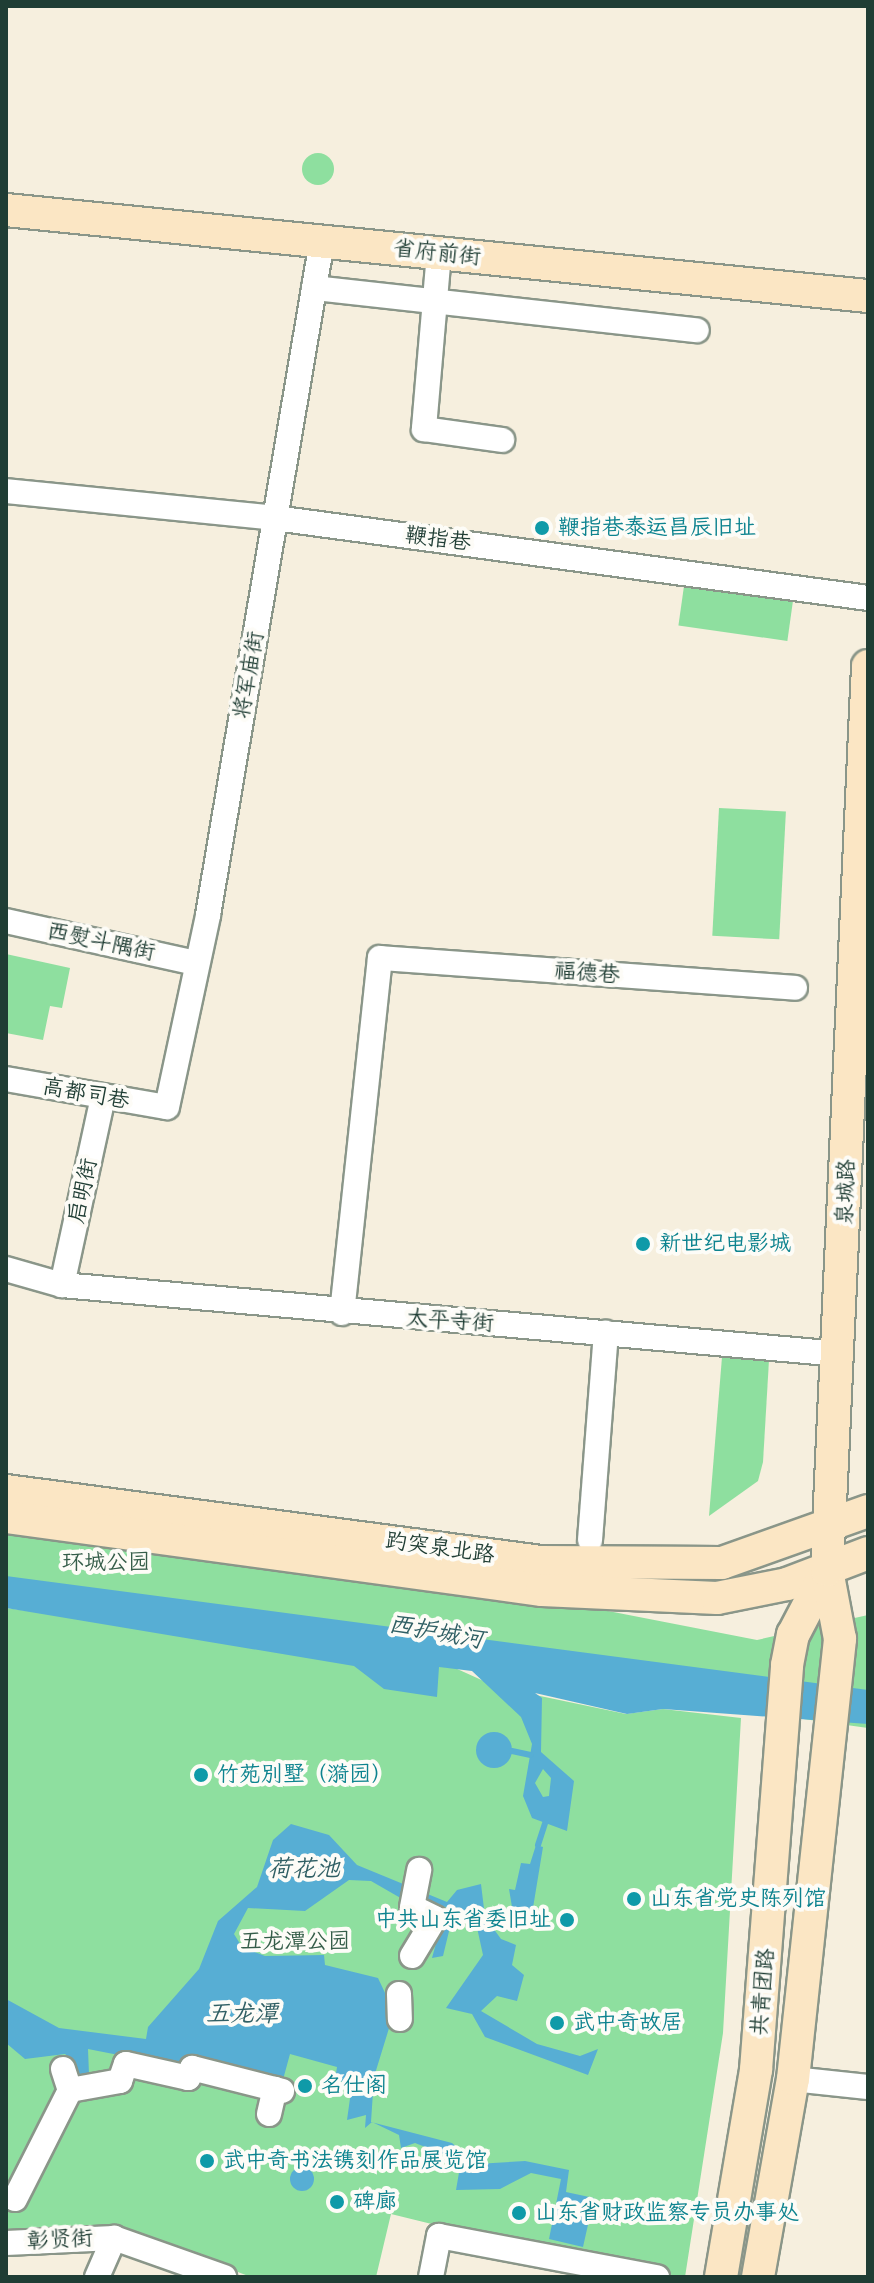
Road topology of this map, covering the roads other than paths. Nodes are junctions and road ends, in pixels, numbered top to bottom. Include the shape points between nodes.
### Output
1 (6, 210) edge
2 (322, 241) junction
3 (439, 253) junction
4 (314, 288) junction
5 (868, 296) edge
6 (435, 301) junction
7 (697, 330) dead end
8 (502, 440) dead end
9 (6, 491) edge
10 (275, 518) junction
11 (868, 598) edge
12 (868, 666) edge
13 (6, 921) edge
14 (862, 937) edge
15 (196, 963) junction
16 (795, 988) dead end
17 (6, 1079) edge
18 (103, 1097) junction
19 (167, 1107) joint
20 (858, 1149) edge
21 (6, 1269) edge
22 (62, 1285) junction
23 (342, 1313) junction
24 (606, 1333) junction
25 (839, 1354) junction
26 (6, 1491) edge
27 (868, 1511) edge
28 (6, 1517) edge
29 (832, 1525) junction
30 (590, 1540) dead end
31 (868, 1553) edge
32 (827, 1570) junction
33 (416, 1886) dead end
34 (412, 1956) dead end
35 (399, 1994) dead end
36 (400, 2019) dead end
37 (793, 2079) junction
38 (868, 2087) edge
39 (269, 2114) dead end
40 (15, 2199) dead end
41 (114, 2238) junction
42 (6, 2243) edge
43 (563, 2269) edge
44 (97, 2277) edge
45 (224, 2277) edge
46 (431, 2277) edge
47 (657, 2277) edge
48 (721, 2277) edge
49 (758, 2277) edge

1 - 2 main road, 省府前街
2 - 3 main road, 省府前街
2 - 4 street, 将军庙街
3 - 5 main road, 省府前街
3 - 6 street
4 - 6 street
4 - 10 street, 将军庙街
6 - 7 street
6 - 8 street via 424,429
9 - 10 street, 鞭指巷
10 - 11 street, 鞭指巷
10 - 15 street, 将军庙街
12 - 14 main road, 泉城路
13 - 15 street, 西熨斗隅街
14 - 20 main road, 泉城路
15 - 19 street, 将军庙街
16 - 23 street, 福德巷 via 380,958
17 - 18 street, 高都司巷
18 - 19 street, 高都司巷
18 - 22 street, 启明街
20 - 25 main road, 泉城路
21 - 22 street, 太平寺街
22 - 23 street, 太平寺街
23 - 24 street, 太平寺街
24 - 25 street, 太平寺街
24 - 30 street
25 - 29 main road, 泉城路
26 - 29 main road, 趵突泉北路 via 541,1562 722,1563
27 - 29 main road, 趵突泉北路
28 - 32 main road, 趵突泉北路 via 542,1590 717,1598
29 - 32 main road, 共青团路
31 - 32 main road, 趵突泉北路
32 - 37 main road, 共青团路 via 838,1654
32 - 48 main road, 共青团路 via 793,1635 787,1665 756,2070
33 - 34 street via 435,1918
35 - 36 street
37 - 38 street
37 - 49 main road, 共青团路
39 - 40 street via 279,2090 192,2068 188,2078 126,2064 120,2081 66,2080
41 - 42 street, 彰贤街
41 - 44 street
41 - 45 street
43 - 46 street via 439,2236
43 - 47 street

